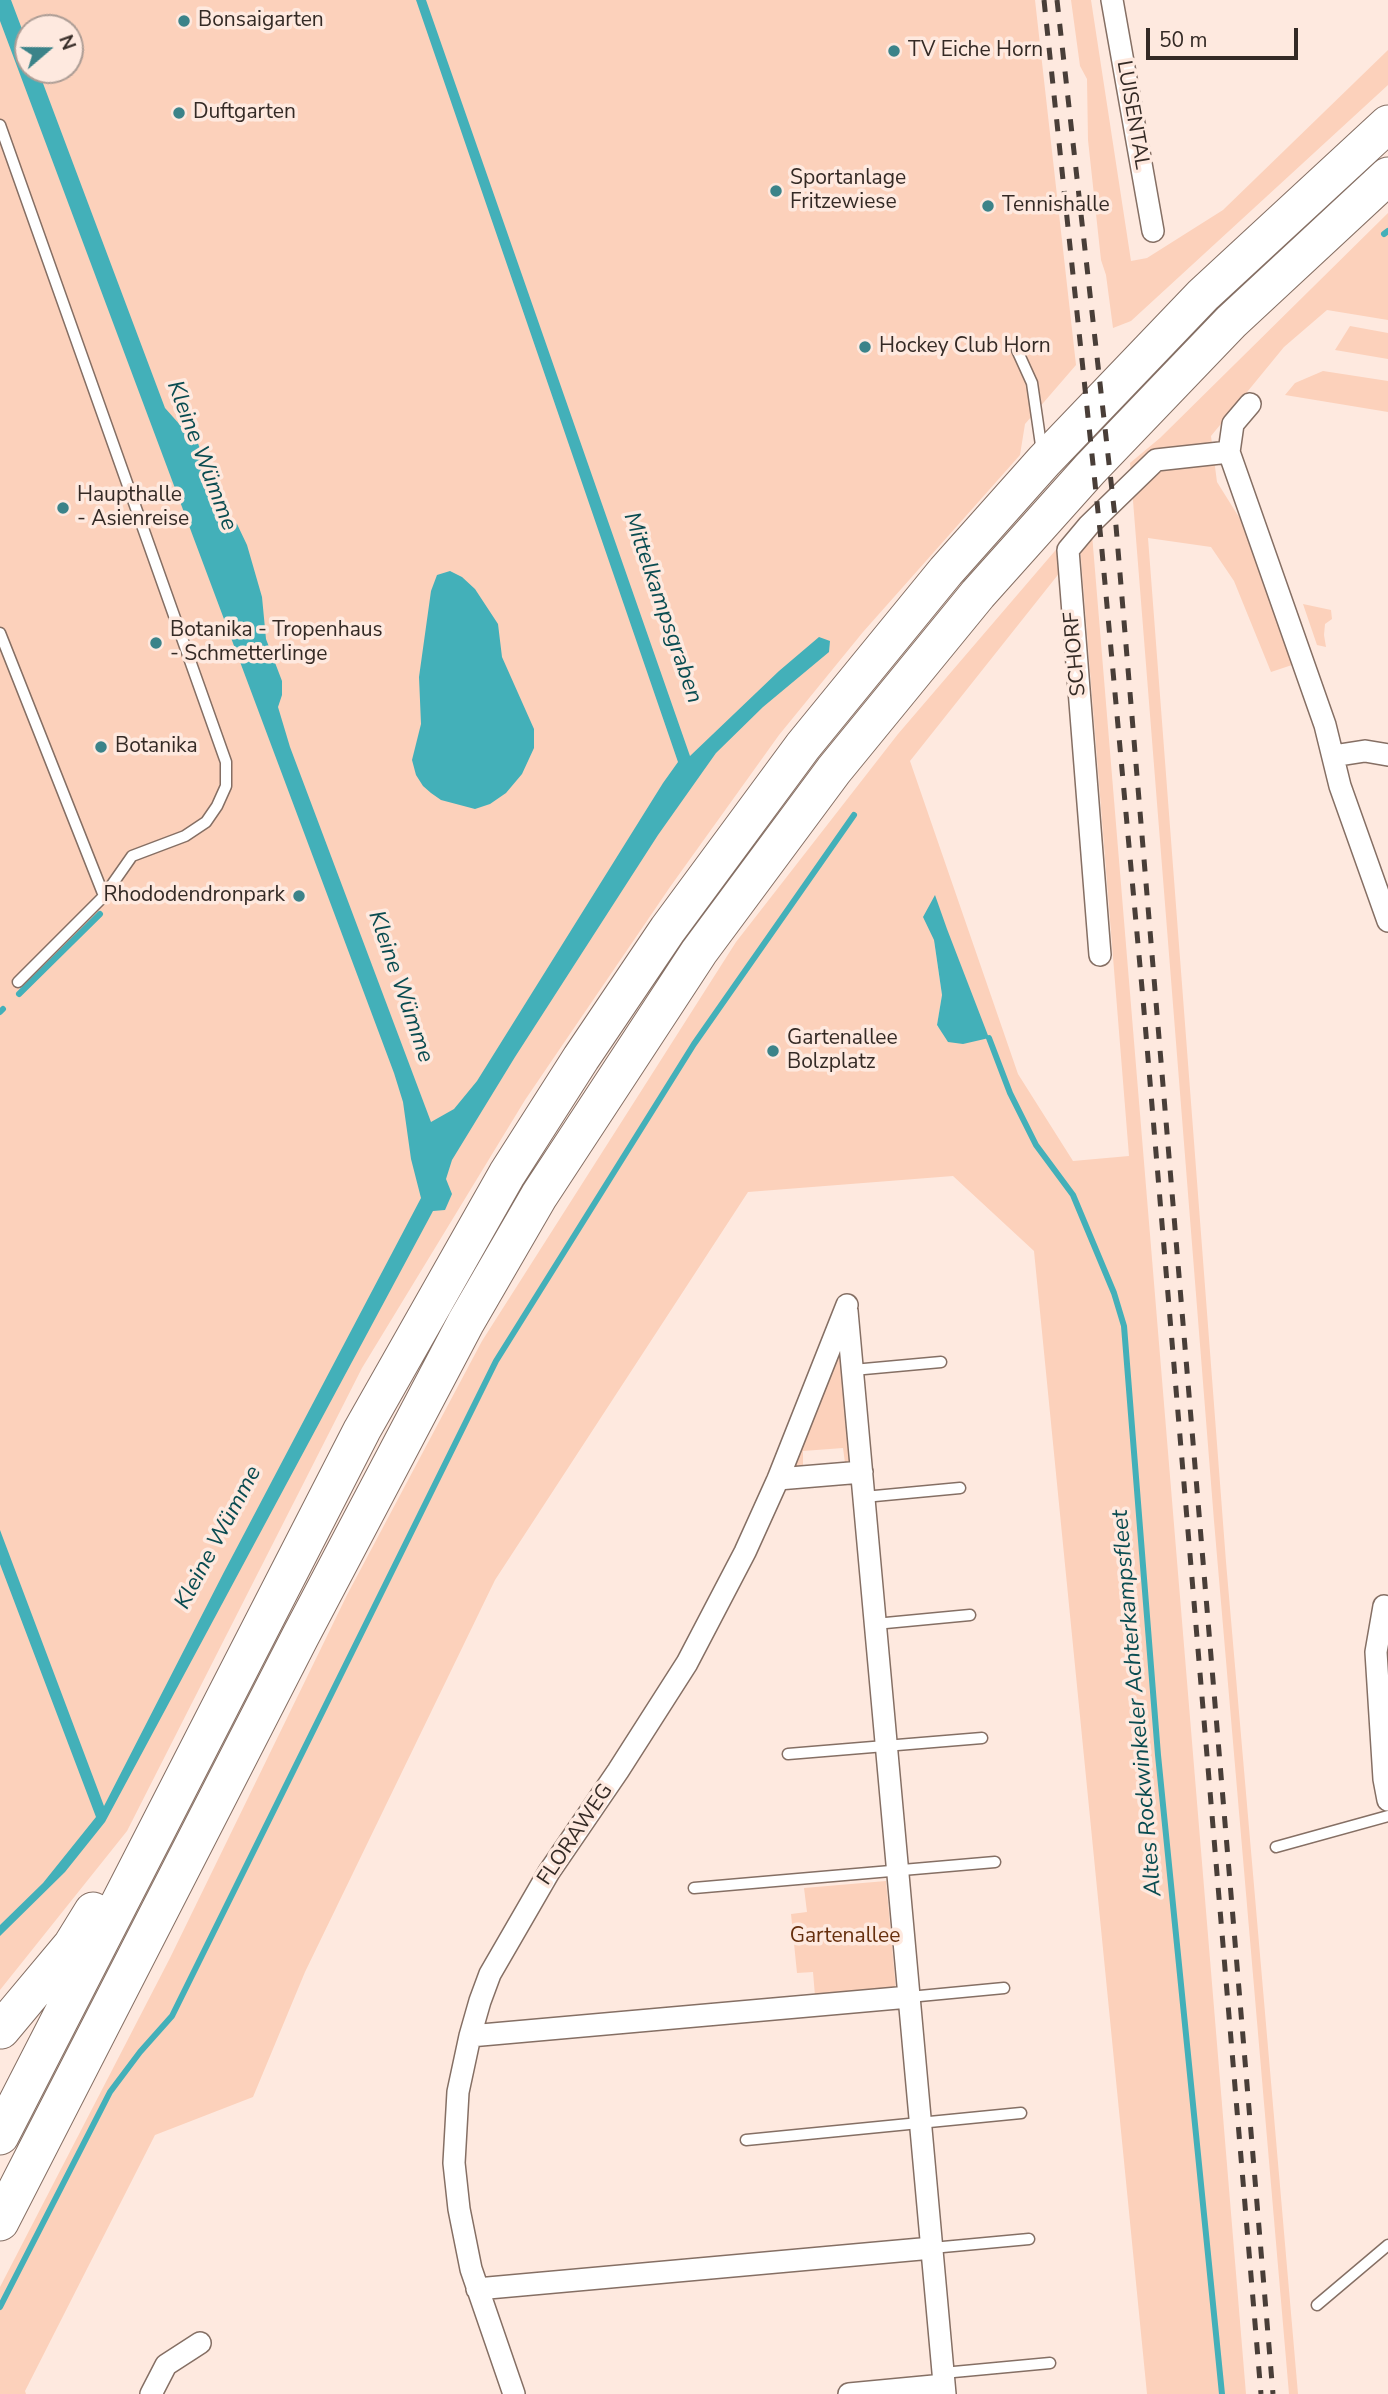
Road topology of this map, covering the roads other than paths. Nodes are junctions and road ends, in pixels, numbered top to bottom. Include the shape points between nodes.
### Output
1 (1112, 0) edge
2 (1388, 124) edge
3 (0, 125) edge
4 (1388, 176) edge
5 (1153, 231) dead end
6 (1017, 350) dead end
7 (1250, 404) dead end
8 (1229, 452) junction
9 (1044, 461) junction
10 (0, 633) edge
11 (1388, 755) edge
12 (1333, 756) junction
13 (104, 896) junction
14 (1388, 921) edge
15 (1100, 955) dead end
16 (18, 982) dead end
17 (940, 1362) dead end
18 (853, 1370) junction
19 (862, 1472) junction
20 (778, 1479) junction
21 (960, 1488) dead end
22 (864, 1496) junction
23 (1384, 1606) dead end
24 (970, 1615) dead end
25 (875, 1624) junction
26 (982, 1738) dead end
27 (203, 1739) junction
28 (886, 1746) junction
29 (788, 1754) dead end
30 (1388, 1800) edge
31 (1388, 1816) edge
32 (1276, 1847) dead end
33 (995, 1862) dead end
34 (898, 1871) junction
35 (694, 1888) dead end
36 (1004, 1988) dead end
37 (909, 1997) junction
38 (1, 2031) edge
39 (470, 2036) junction
40 (1021, 2113) dead end
41 (920, 2122) junction
42 (0, 2136) edge
43 (746, 2140) dead end
44 (6, 2212) edge
45 (0, 2236) edge
46 (1029, 2239) dead end
47 (1388, 2245) edge
48 (932, 2248) junction
49 (477, 2289) junction
50 (1317, 2305) dead end
51 (200, 2343) dead end
52 (1050, 2363) dead end
53 (944, 2384) edge
54 (151, 2394) edge
55 (514, 2394) edge
56 (849, 2394) edge

1 - 5 street, LUISENTAL
2 - 9 highway via 1203,295
3 - 13 lane via 226,762 226,786 206,822 185,836 132,856
4 - 44 highway via 1231,322 978,594 834,770 699,952 539,1196 466,1322 299,1637
6 - 9 lane via 1032,383
7 - 8 street via 1233,424
8 - 12 street
8 - 15 street, SCHORF via 1156,460 1068,550
9 - 27 highway via 946,571 803,746 715,863 581,1058 507,1174 362,1430
10 - 13 lane
11 - 12 street via 1365,751
12 - 14 street
13 - 16 lane
17 - 18 lane
18 - 19 street
18 - 20 street, FLORAWEG via 847,1305
19 - 20 street
19 - 22 street
20 - 39 street, FLORAWEG via 746,1552 687,1663 549,1872 490,1974
21 - 22 lane
22 - 25 street
23 - 30 street via 1376,1652
24 - 25 lane
25 - 28 street
26 - 28 lane
27 - 38 highway via 72,1945
27 - 42 highway
28 - 29 lane
28 - 34 street
31 - 32 lane
33 - 34 lane
34 - 35 lane
34 - 37 street
36 - 37 lane
37 - 39 street
37 - 41 street
39 - 49 street, FLORAWEG via 458,2092 454,2163
40 - 41 lane
41 - 43 lane
41 - 48 street
44 - 45 highway
46 - 48 lane
47 - 50 lane
48 - 49 street
48 - 53 street
49 - 55 street, FLORAWEG
51 - 54 street via 166,2365
52 - 53 lane
53 - 56 street

